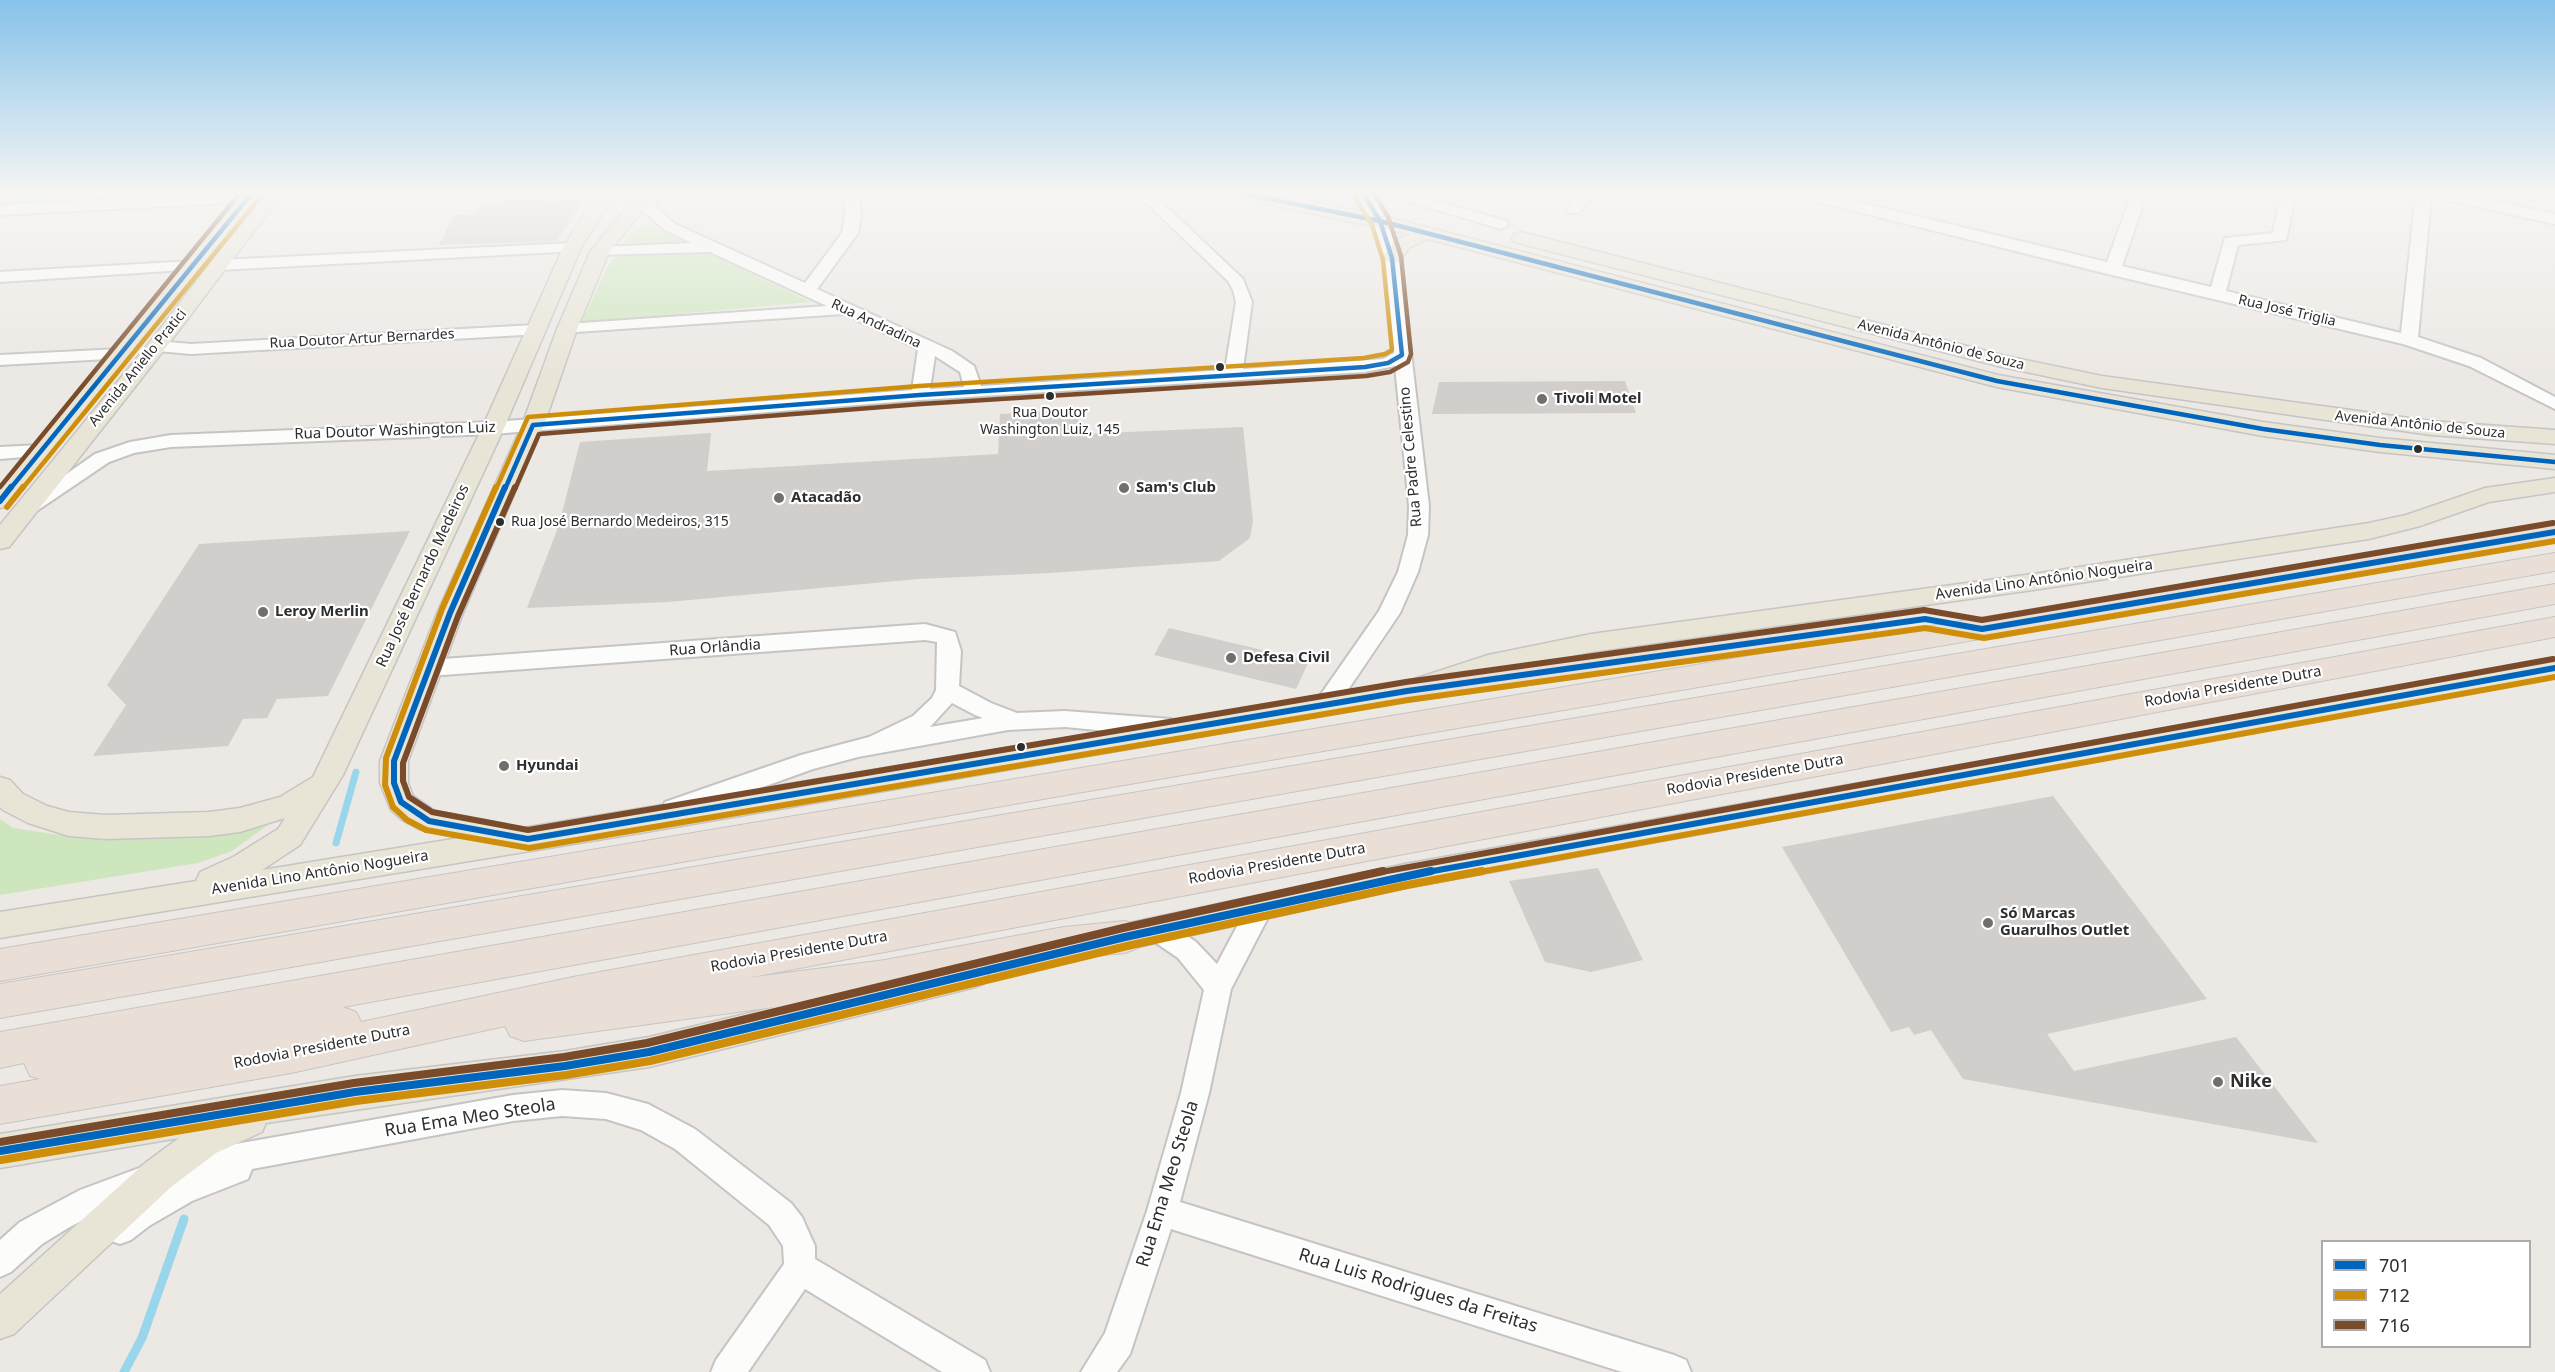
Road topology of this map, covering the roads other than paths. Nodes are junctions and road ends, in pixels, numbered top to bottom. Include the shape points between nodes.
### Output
1 (200, 257) edge
2 (226, 257) edge
3 (385, 257) edge
4 (568, 257) edge
5 (598, 257) edge
6 (733, 257) edge
7 (832, 257) edge
8 (1211, 257) edge
9 (1521, 257) edge
10 (1606, 257) edge
11 (2065, 257) edge
12 (2117, 257) edge
13 (2227, 257) edge
14 (2418, 257) edge
15 (1392, 258) edge
16 (220, 265) junction
17 (193, 266) junction
18 (2112, 270) junction
19 (0, 277) edge
20 (807, 292) junction
21 (2217, 295) junction
22 (846, 310) junction
23 (567, 329) junction
24 (534, 330) junction
25 (2409, 340) junction
26 (157, 346) junction
27 (927, 348) junction
28 (191, 349) junction
29 (120, 354) junction
30 (1402, 356) junction
31 (0, 360) edge
32 (142, 364) junction
33 (1365, 367) junction
34 (1233, 375) junction
35 (1404, 380) junction
36 (974, 392) junction
37 (920, 395) junction
38 (2555, 404) edge
39 (533, 425) junction
40 (493, 428) junction
41 (2555, 437) edge
42 (41, 451) junction
43 (0, 453) edge
44 (2555, 462) edge
45 (2555, 485) edge
46 (0, 501) edge
47 (20, 515) junction
48 (2555, 532) edge
49 (0, 541) edge
50 (2555, 562) edge
51 (2555, 594) edge
52 (450, 613) junction
53 (402, 619) junction
54 (2555, 627) edge
55 (1982, 629) junction
56 (429, 668) junction
57 (2555, 668) edge
58 (947, 690) junction
59 (1407, 691) junction
60 (1327, 704) junction
61 (1016, 721) junction
62 (1176, 729) junction
63 (872, 746) junction
64 (329, 775) junction
65 (0, 788) edge
66 (640, 821) junction
67 (528, 839) junction
68 (173, 897) junction
69 (1260, 908) junction
70 (0, 924) edge
71 (1142, 933) junction
72 (0, 965) edge
73 (1218, 988) junction
74 (578, 993) junction
75 (0, 1001) edge
76 (0, 1050) edge
77 (291, 1055) junction
78 (0, 1070) edge
79 (356, 1092) junction
80 (0, 1105) edge
81 (298, 1148) junction
82 (0, 1151) edge
83 (158, 1174) junction
84 (1162, 1211) junction
85 (0, 1261) edge
86 (800, 1268) junction
87 (0, 1320) edge
88 (728, 1372) edge
89 (973, 1372) edge
90 (1098, 1372) edge
91 (1674, 1372) edge

1 - 17 main road, Avenida Aniello Pratici
2 - 16 main road, Avenida Aniello Pratici
3 - 16 street
4 - 24 main road, Rua José Bernardo Medeiros
5 - 23 main road
6 - 20 street, Rua Andradina
7 - 20 street
8 - 34 street via 1235,279 1244,302
9 - 44 main road, Avenida Antônio de Souza via 2019,385 2262,429
10 - 41 main road, Avenida Antônio de Souza via 2015,364 2239,403 2431,428
11 - 18 street, Rua José Triglia
12 - 18 street
13 - 21 street
14 - 25 street
15 - 30 street, Rua Padre Celestino
16 - 26 main road, Avenida Aniello Pratici
17 - 19 street
17 - 29 main road, Avenida Aniello Pratici
18 - 21 street, Rua José Triglia
20 - 22 street, Rua Andradina
21 - 25 street, Rua José Triglia
22 - 23 street
22 - 27 street, Rua Andradina
23 - 39 main road
24 - 28 street, Rua Doutor Artur Bernardes
24 - 40 main road, Rua José Bernardo Medeiros
25 - 38 street, Rua José Triglia via 2475,362
26 - 28 street, Rua Doutor Artur Bernardes
26 - 32 main road, Avenida Aniello Pratici
27 - 36 street, Rua Andradina via 968,370
27 - 37 street, Rua Andradina
28 - 32 street, Rua Doutor Artur Bernardes
29 - 31 street
29 - 42 main road, Avenida Aniello Pratici
30 - 33 street, Rua Doutor Washington Luiz
30 - 35 street, Rua Padre Celestino
32 - 47 main road, Avenida Aniello Pratici
33 - 34 street, Rua Doutor Washington Luiz
33 - 35 street, Rua Doutor Washington Luiz
34 - 36 street, Rua Doutor Washington Luiz
35 - 60 street, Rua Padre Celestino via 1419,506 1418,535 1408,572 1389,613
36 - 37 street, Rua Doutor Washington Luiz
37 - 39 street, Rua Doutor Washington Luiz
39 - 40 street, Rua Doutor Washington Luiz
39 - 52 main road
40 - 47 street, Rua Doutor Washington Luiz via 153,443 102,458
40 - 53 main road, Rua José Bernardo Medeiros
42 - 43 street
42 - 46 main road, Avenida Aniello Pratici
45 - 59 main road, Avenida Lino Antônio Nogueira via 2485,495 2412,521 2369,531 2052,580 1591,643 1488,664
47 - 49 main road, Avenida Aniello Pratici
48 - 55 highway
50 - 75 highway
51 - 76 highway
52 - 53 main road
52 - 56 main road
53 - 64 main road, Rua José Bernardo Medeiros
54 - 74 highway, Rodovia Presidente Dutra
55 - 59 highway via 1925,619
55 - 72 highway
56 - 58 street, Rua Orlândia via 925,632 939,633 949,642
56 - 67 main road via 394,761 394,783 401,802 429,821
57 - 69 main road via 1461,866
58 - 61 street
58 - 63 street via 941,703 921,722
59 - 60 main road, Avenida Lino Antônio Nogueira
60 - 62 main road, Avenida Lino Antônio Nogueira
61 - 62 street, Avenida Lino Antônio Nogueira via 1072,720
61 - 63 street, Avenida Lino Antônio Nogueira
62 - 66 main road, Avenida Lino Antônio Nogueira
63 - 66 street, Avenida Lino Antônio Nogueira via 809,761
64 - 65 main road via 311,793 289,806 209,824 69,824 29,811
64 - 68 main road, Rua José Bernardo Medeiros via 289,837 244,866
66 - 67 main road, Avenida Lino Antônio Nogueira
67 - 68 main road, Avenida Lino Antônio Nogueira
68 - 70 main road, Avenida Lino Antônio Nogueira
69 - 71 main road
69 - 73 street, Rua Ema Meo Steola
71 - 73 street via 1187,950
71 - 77 highway via 1064,943 885,976
71 - 79 main road via 649,1052
73 - 84 street, Rua Ema Meo Steola via 1196,1093
74 - 77 highway, Rodovia Presidente Dutra
74 - 78 highway
77 - 80 highway, Rodovia Presidente Dutra
79 - 82 main road
79 - 83 main road via 269,1113 232,1127 203,1141
81 - 83 street
81 - 86 street, Rua Ema Meo Steola via 513,1108 562,1103 606,1106 648,1118 686,1139 780,1214 792,1228 799,1246
81 - 87 street via 223,1173 138,1215
83 - 85 street via 57,1217 31,1233
83 - 87 main road
84 - 90 street, Rua Ema Meo Steola via 1118,1342
84 - 91 street, Rua Luis Rodrigues da Freitas
86 - 88 street
86 - 89 street

